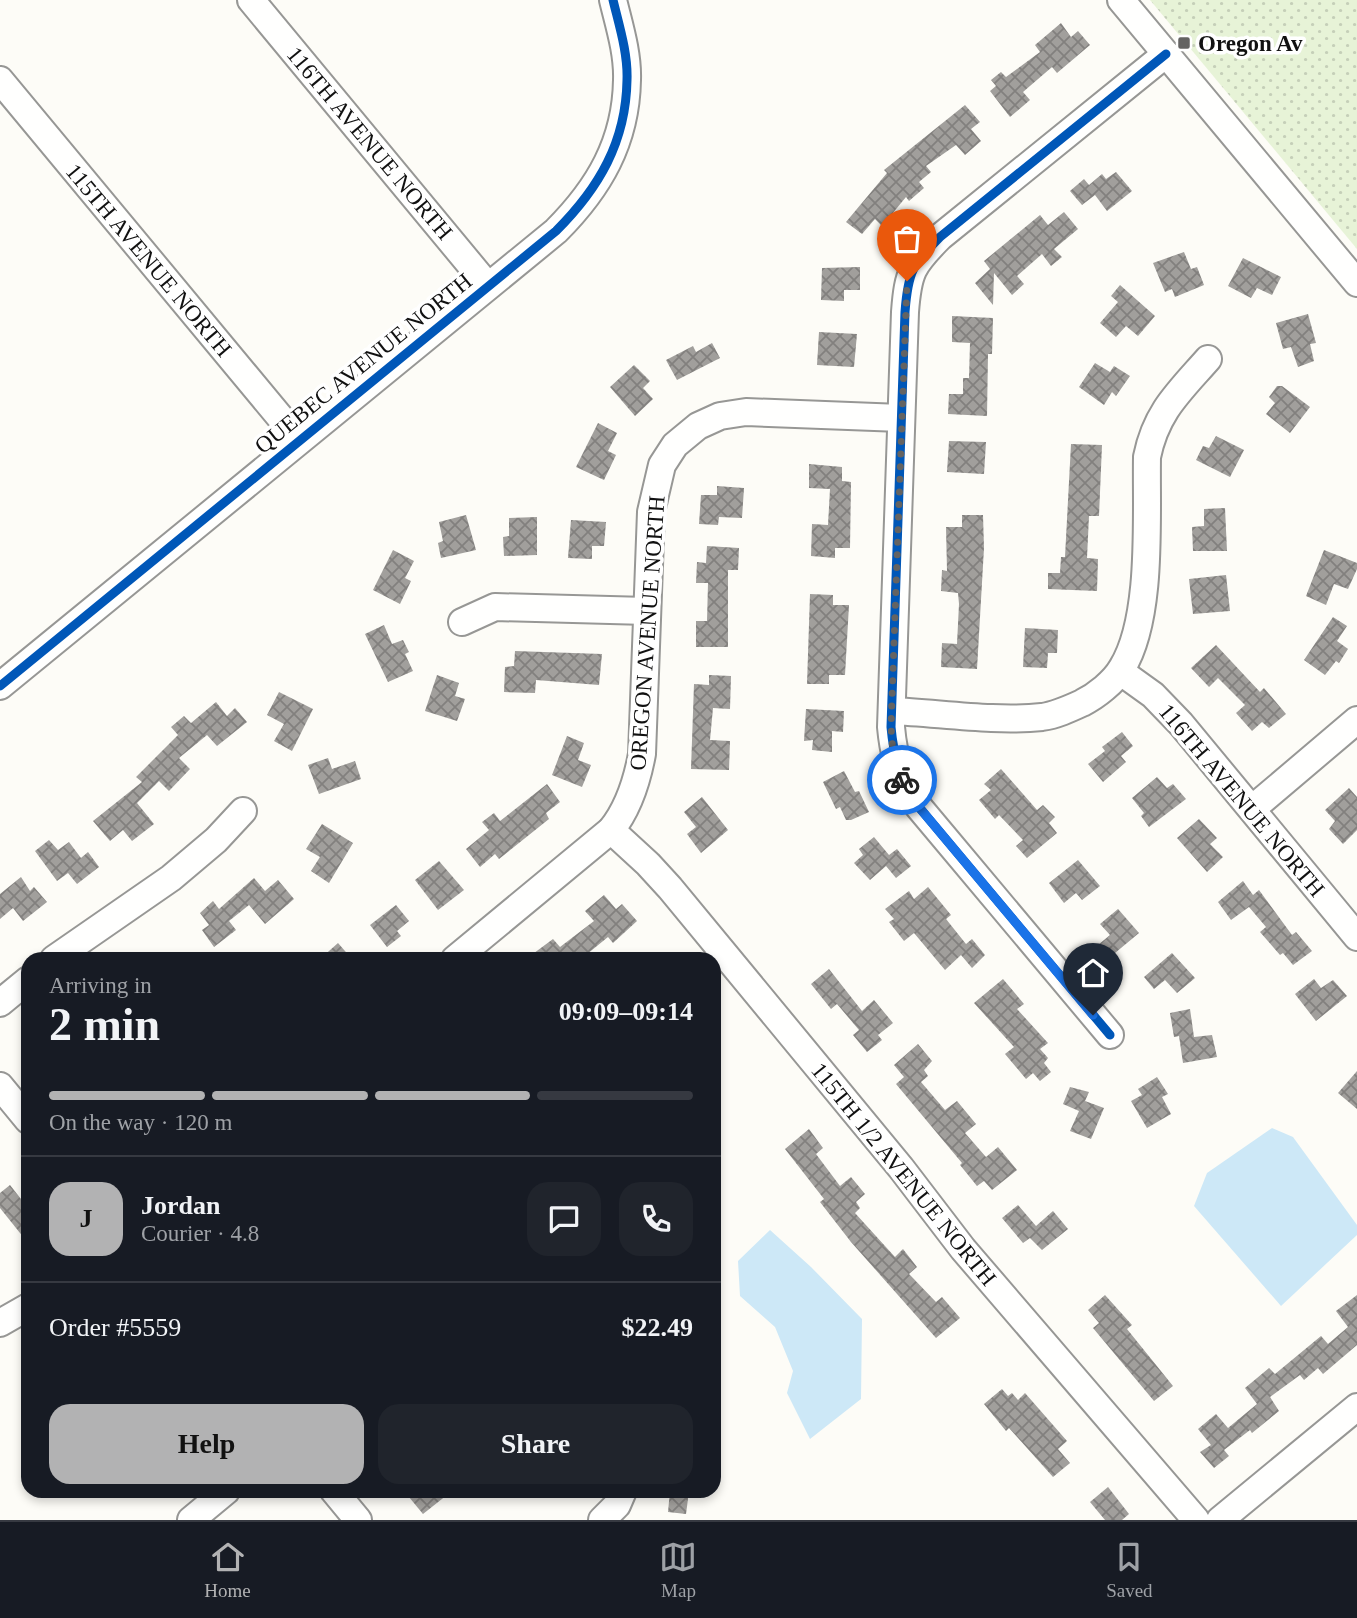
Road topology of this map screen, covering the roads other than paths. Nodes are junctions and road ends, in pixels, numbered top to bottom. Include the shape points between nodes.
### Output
1 (251, 0) edge
2 (613, 0) edge
3 (1121, 0) edge
4 (1166, 54) junction
5 (0, 80) edge
6 (1357, 283) edge
7 (488, 286) junction
8 (1208, 359) dead end
9 (901, 418) junction
10 (299, 440) junction
11 (647, 611) junction
12 (462, 622) dead end
13 (1121, 671) junction
14 (0, 686) edge
15 (892, 710) junction
16 (1357, 720) edge
17 (1252, 809) junction
18 (243, 811) dead end
19 (611, 830) junction
20 (1357, 937) edge
21 (64, 952) edge
22 (463, 952) edge
23 (21, 986) edge
24 (0, 1003) edge
25 (1110, 1035) dead end
26 (0, 1086) edge
27 (21, 1112) edge
28 (21, 1311) edge
29 (0, 1323) edge
30 (1357, 1407) edge
31 (218, 1498) edge
32 (340, 1498) edge
33 (620, 1498) edge
34 (191, 1520) edge
35 (358, 1520) edge
36 (602, 1520) edge
37 (1196, 1520) edge
38 (1220, 1520) edge

1 - 7 street, 116TH AVENUE NORTH
2 - 7 street, QUEBEC AVENUE NORTH via 627,78 616,147 581,206
3 - 4 street
4 - 6 street
4 - 9 street via 920,257 907,281
5 - 10 street, 115TH AVENUE NORTH
7 - 10 street, QUEBEC AVENUE NORTH
8 - 13 street via 1161,414 1152,434 1147,457 1142,605 1133,646
9 - 11 street, OREGON AVENUE NORTH via 746,412 698,426 675,445 655,488
9 - 15 street
10 - 14 street, QUEBEC AVENUE NORTH
11 - 12 street via 495,607
11 - 19 street, OREGON AVENUE NORTH via 642,754 636,783
13 - 15 street via 1088,700 1043,717
13 - 17 street, 116TH AVENUE NORTH via 1168,710
15 - 25 street via 893,753 918,806
16 - 17 street
17 - 20 street, 116TH AVENUE NORTH
18 - 21 street via 171,878
19 - 22 street, OREGON AVENUE NORTH
19 - 37 street, 115TH 1/2 AVENUE NORTH via 670,888 963,1249
23 - 24 street
26 - 27 street
28 - 29 street
30 - 38 street
31 - 34 street
32 - 35 street
33 - 36 street

